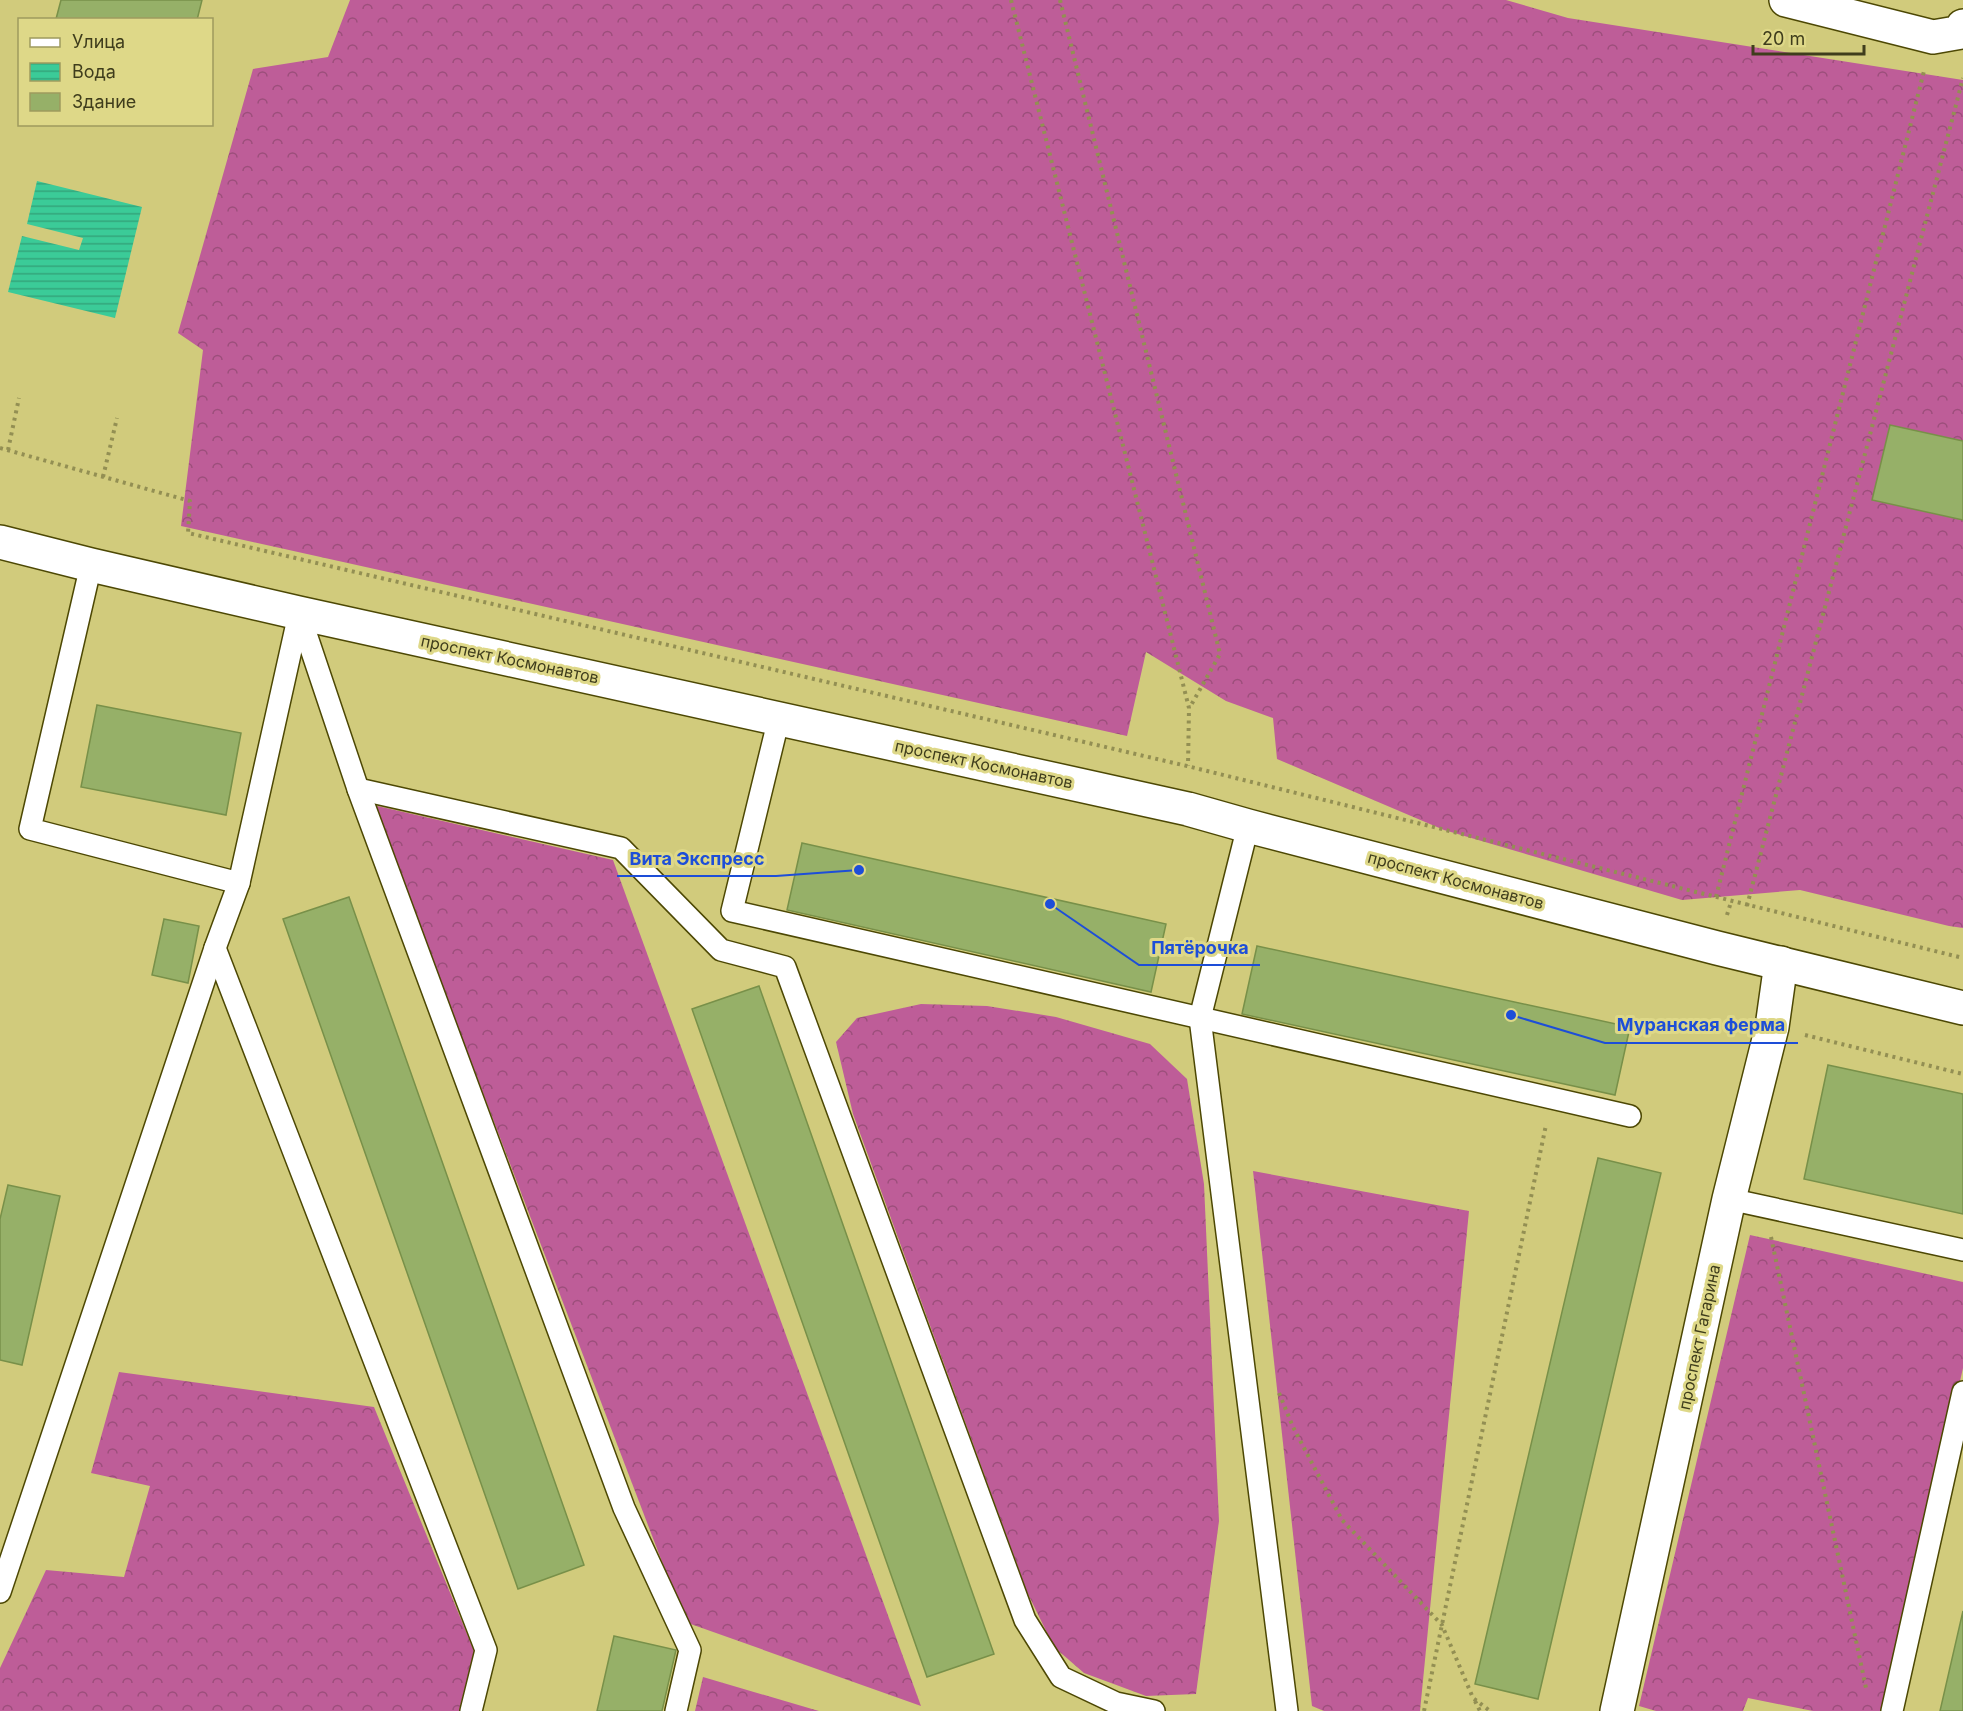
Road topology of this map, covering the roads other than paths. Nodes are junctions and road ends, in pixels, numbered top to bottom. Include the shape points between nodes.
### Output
1 (1786, 0) edge
2 (1963, 26) edge
3 (0, 542) edge
4 (91, 566) junction
5 (299, 613) junction
6 (779, 718) junction
7 (358, 789) junction
8 (1248, 826) junction
9 (238, 883) junction
10 (215, 948) junction
11 (1781, 963) junction
12 (1963, 1008) edge
13 (1200, 1018) junction
14 (1630, 1116) dead end
15 (1729, 1199) junction
16 (1963, 1250) edge
17 (1963, 1392) edge
18 (0, 1592) edge
19 (1116, 1707) edge
20 (471, 1711) edge
21 (676, 1711) edge
22 (1154, 1711) edge
23 (1287, 1711) edge
24 (1617, 1711) edge
25 (1892, 1711) edge

1 - 2 main road via 1933,37 1962,32
3 - 4 main road, проспект Космонавтов
4 - 5 main road, проспект Космонавтов
4 - 9 lane via 30,829
5 - 6 main road, проспект Космонавтов
5 - 7 lane
5 - 9 lane
6 - 8 main road, проспект Космонавтов via 1188,809
6 - 13 lane via 732,911
7 - 19 lane via 621,848 721,950 785,967 1025,1620 1061,1677
7 - 21 lane via 624,1508 690,1650
8 - 11 main road, проспект Космонавтов
8 - 13 lane
9 - 10 lane
10 - 18 lane
10 - 20 lane via 486,1650
11 - 12 main road, проспект Космонавтов
11 - 15 main road, проспект Гагарина via 1772,1028
13 - 14 lane
13 - 23 lane
15 - 16 lane
15 - 24 main road, проспект Гагарина
17 - 25 lane
19 - 22 lane

